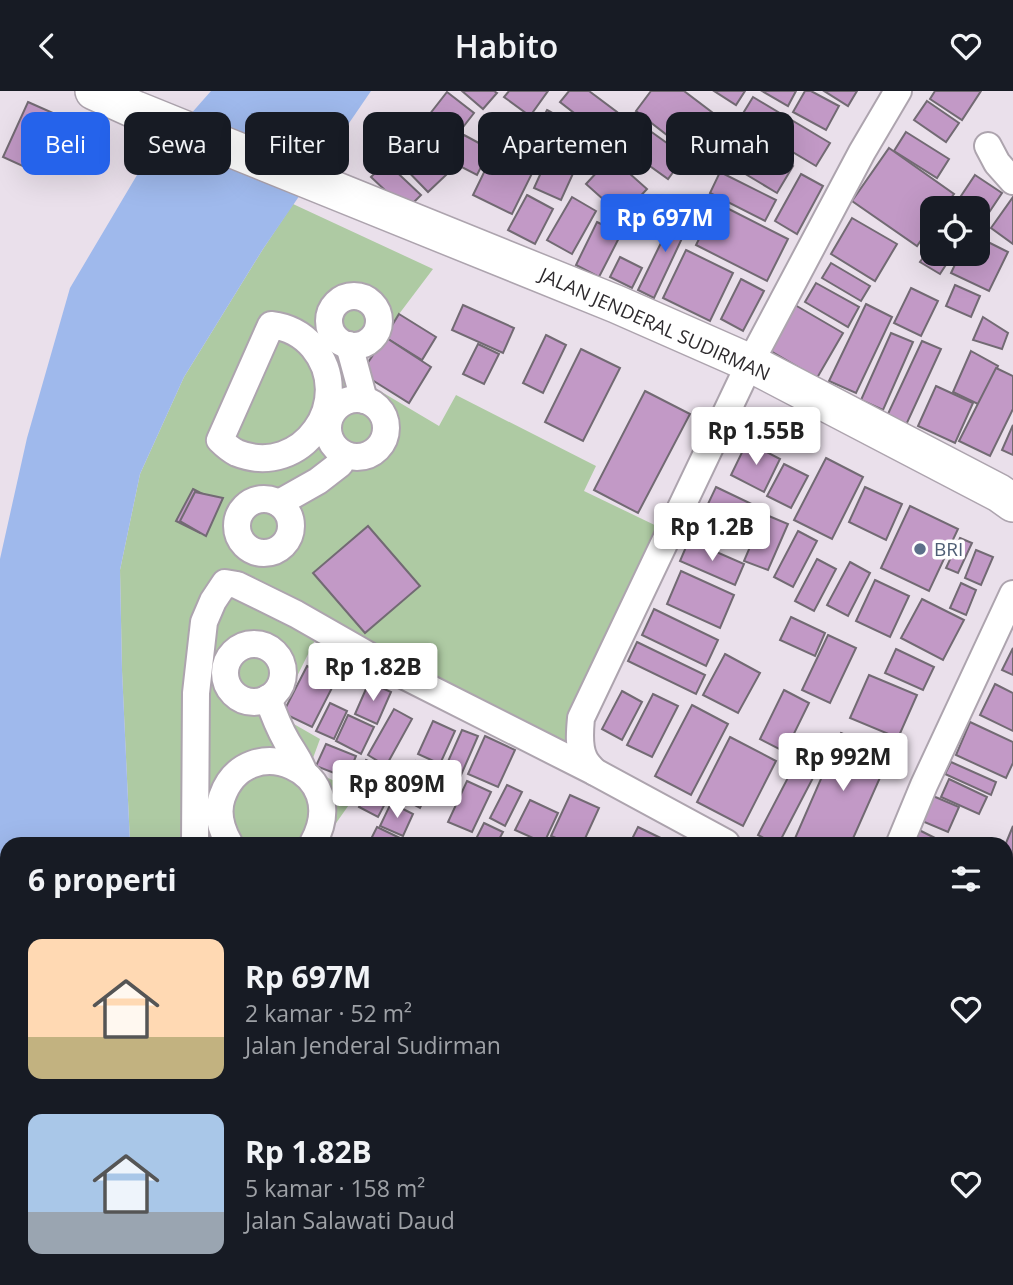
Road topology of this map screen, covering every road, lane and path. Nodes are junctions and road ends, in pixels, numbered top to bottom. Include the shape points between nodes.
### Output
1 (94, 91) edge
2 (898, 91) edge
3 (988, 146) dead end
4 (1013, 181) edge
5 (335, 305) junction
6 (297, 333) junction
7 (349, 345) junction
8 (750, 363) junction
9 (364, 400) junction
10 (344, 454) junction
11 (244, 455) junction
12 (271, 501) junction
13 (1013, 503) edge
14 (251, 550) junction
15 (237, 585) junction
16 (1013, 594) edge
17 (296, 614) junction
18 (277, 655) junction
19 (268, 698) junction
20 (291, 760) junction
21 (595, 772) junction
22 (195, 837) edge
23 (226, 837) edge
24 (317, 837) edge
25 (715, 837) edge
26 (902, 837) edge

1 - 8 highway, JALAN JENDERAL SUDIRMAN
2 - 8 street
3 - 4 street
5 - 6 street via 309,319
5 - 7 street via 330,328 339,342
5 - 7 street via 344,298 364,298 377,314 379,324 368,342
6 - 11 street via 271,325 220,440
6 - 11 street via 325,368 329,398 325,414 308,440 295,449 265,458
7 - 9 street
8 - 13 highway, JALAN JENDERAL SUDIRMAN
8 - 21 street via 581,717 581,750
9 - 10 street via 345,402 331,416 329,437
9 - 10 street via 385,419 384,439 362,457
10 - 12 street via 340,464 318,481
11 - 12 street
12 - 14 street via 253,500 239,514 238,534
12 - 14 street via 286,510 289,536 269,552
14 - 15 street
15 - 17 street
15 - 22 street via 225,583 204,622 196,693
16 - 26 street
17 - 18 street
17 - 21 street via 413,680
18 - 19 street via 282,665 280,685
18 - 19 street via 269,648 247,644 237,648 226,665 227,685 233,693 250,701
19 - 20 street
20 - 23 street via 254,764 232,778 220,803
20 - 24 street via 320,794 323,820
21 - 25 street

